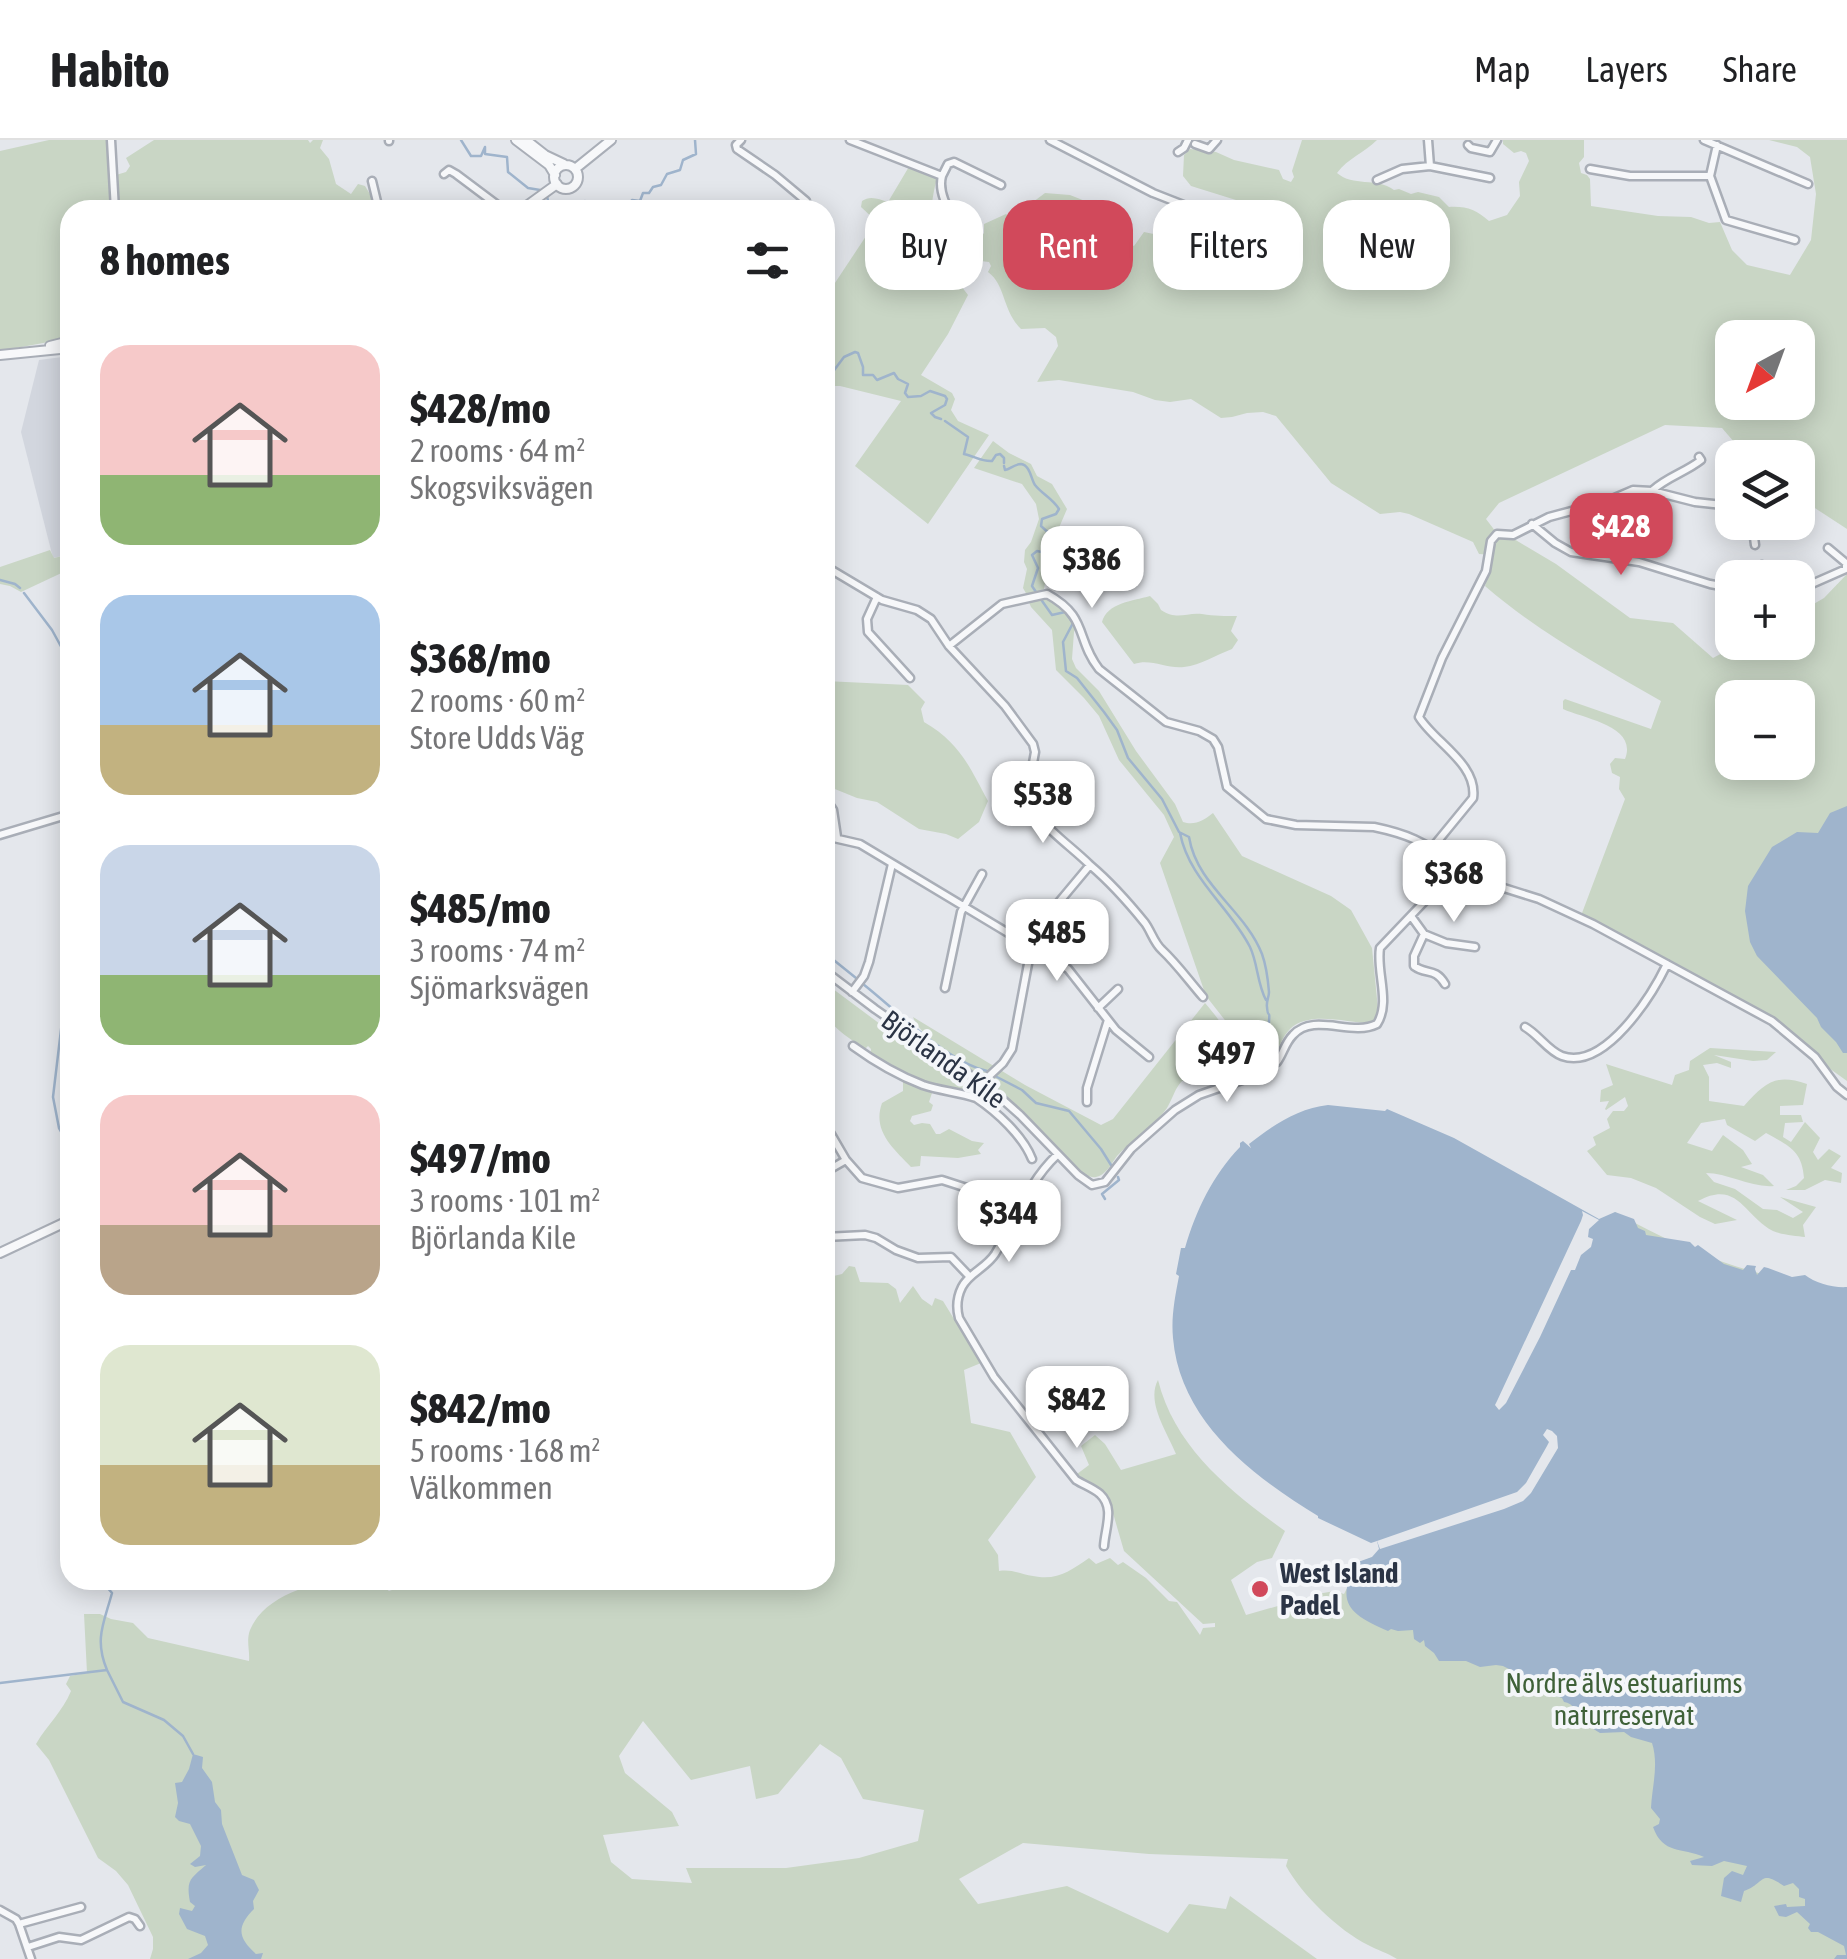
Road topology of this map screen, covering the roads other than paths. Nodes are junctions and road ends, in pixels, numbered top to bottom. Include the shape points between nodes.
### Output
1 (111, 140) edge
2 (516, 140) edge
3 (526, 140) edge
4 (612, 140) edge
5 (741, 140) edge
6 (850, 140) edge
7 (1050, 140) edge
8 (1217, 140) edge
9 (1428, 140) edge
10 (1497, 140) edge
11 (1704, 140) edge
12 (1191, 142) edge
13 (1468, 145) dead end
14 (1717, 146) junction
15 (1178, 152) dead end
16 (1430, 166) junction
17 (570, 167) junction
18 (1590, 169) dead end
19 (444, 174) dead end
20 (942, 176) junction
21 (1710, 176) junction
22 (1490, 178) dead end
23 (556, 179) junction
24 (372, 180) dead end
25 (1378, 180) dead end
26 (1808, 184) dead end
27 (1001, 186) dead end
28 (114, 200) edge
29 (377, 200) edge
30 (491, 200) edge
31 (536, 200) edge
32 (805, 200) edge
33 (946, 200) edge
34 (1169, 200) edge
35 (1795, 240) dead end
36 (60, 346) edge
37 (0, 355) edge
38 (1700, 456) dead end
39 (1652, 491) junction
40 (1715, 504) edge
41 (1532, 524) junction
42 (1754, 540) edge
43 (1755, 545) dead end
44 (1828, 548) dead end
45 (835, 572) edge
46 (1815, 583) edge
47 (1715, 585) edge
48 (877, 597) junction
49 (949, 646) junction
50 (910, 678) dead end
51 (60, 817) edge
52 (835, 827) edge
53 (0, 835) edge
54 (837, 838) joint
55 (1432, 848) junction
56 (892, 864) junction
57 (1090, 865) junction
58 (1451, 866) junction
59 (982, 874) dead end
60 (964, 907) junction
61 (1411, 916) junction
62 (1424, 934) junction
63 (1031, 946) junction
64 (1474, 947) dead end
65 (1667, 964) junction
66 (835, 978) edge
67 (1445, 984) dead end
68 (946, 988) dead end
69 (1118, 989) dead end
70 (852, 992) junction
71 (1203, 998) dead end
72 (1098, 1008) junction
73 (1108, 1020) junction
74 (1525, 1027) dead end
75 (854, 1046) dead end
76 (1149, 1057) dead end
77 (1245, 1080) dead end
78 (983, 1084) junction
79 (1232, 1084) junction
80 (1847, 1095) edge
81 (976, 1098) junction
82 (1087, 1102) dead end
83 (835, 1144) edge
84 (1057, 1155) junction
85 (1032, 1159) dead end
86 (846, 1160) junction
87 (835, 1166) edge
88 (1025, 1198) junction
89 (60, 1225) edge
90 (835, 1236) edge
91 (0, 1254) edge
92 (970, 1277) junction
93 (1104, 1546) dead end
94 (81, 1907) dead end
95 (0, 1910) edge
96 (19, 1924) junction
97 (140, 1926) dead end
98 (28, 1947) junction
99 (31, 1959) edge

1 - 28 street
2 - 23 street via 549,165
3 - 17 street
4 - 17 street
5 - 32 street via 737,148
6 - 20 street
7 - 34 street
8 - 12 street via 1208,149
9 - 16 street
10 - 13 street via 1490,152
11 - 14 street
12 - 15 street
14 - 21 street
14 - 26 street
16 - 22 street
16 - 25 street
17 - 23 street via 558,169
17 - 23 street via 578,178 574,186 565,188
18 - 21 street
19 - 30 street via 449,170
20 - 27 street via 954,162
20 - 33 street
21 - 35 street via 1726,220
23 - 31 street
24 - 29 street
36 - 37 street
38 - 39 street
39 - 40 street
39 - 41 street via 1628,491
41 - 47 street via 1571,552 1639,562
41 - 55 street via 1491,541 1486,571 1419,714 1474,787 1473,798
42 - 43 street
44 - 46 street via 1846,569
45 - 48 street
48 - 49 street via 923,613
48 - 50 street via 866,619 868,632
49 - 55 street via 1002,604 1046,594 1075,617 1099,669 1166,722 1213,739 1227,787 1270,822 1374,827
49 - 57 street via 1032,744 1033,762 1022,786 1027,800
51 - 53 street
52 - 54 street
54 - 56 street
55 - 58 street
56 - 60 street
56 - 70 street via 869,962
57 - 63 street via 1036,929
57 - 71 street
58 - 61 street
58 - 65 street via 1552,904
59 - 60 street
60 - 63 street
60 - 68 street
61 - 62 street
61 - 79 street via 1379,950 1383,1009 1377,1024 1304,1027 1277,1062 1236,1066
62 - 64 street
62 - 67 street via 1413,964
63 - 72 street via 1072,974
63 - 78 street via 1012,1049
65 - 74 street via 1638,1015 1591,1054 1567,1058
65 - 80 street via 1779,1026
66 - 70 street, Björlanda Kile
69 - 72 street
70 - 78 street, Björlanda Kile
72 - 73 street
73 - 76 street
73 - 82 street
75 - 81 street via 904,1077
77 - 79 street, Björlanda Kile
78 - 81 street
78 - 84 street, Björlanda Kile
79 - 84 street, Björlanda Kile via 1175,1110 1103,1184 1089,1184
81 - 85 street
83 - 86 street
84 - 88 street
86 - 87 street
86 - 88 street via 862,1178 898,1188 942,1180
88 - 92 street via 994,1255
89 - 91 street
90 - 92 street via 865,1235 918,1258 951,1257
92 - 93 street via 958,1298 958,1318 994,1377 1076,1480 1104,1500
94 - 96 street
95 - 96 street
96 - 98 street
97 - 98 street via 129,1918 82,1940
98 - 99 street

